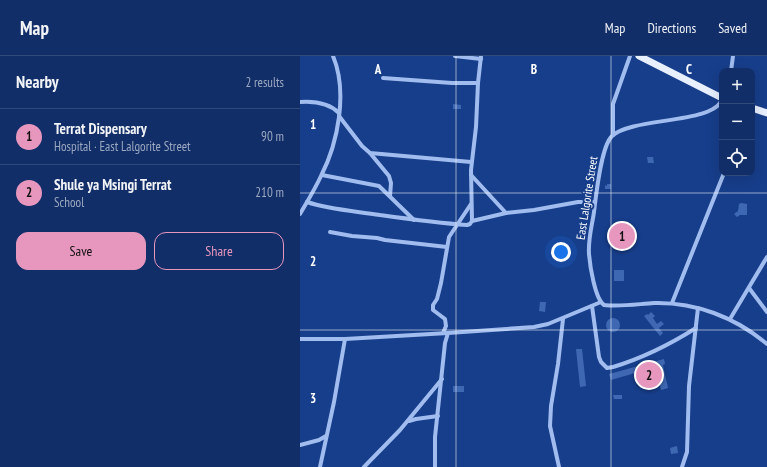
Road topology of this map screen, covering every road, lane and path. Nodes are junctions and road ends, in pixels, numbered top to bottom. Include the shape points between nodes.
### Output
1 (333, 56) edge
2 (455, 56) edge
3 (630, 56) edge
4 (639, 56) edge
5 (733, 56) edge
6 (481, 57) edge
7 (731, 68) edge
8 (382, 78) dead end
9 (478, 83) junction
10 (719, 99) edge
11 (300, 102) edge
12 (719, 104) edge
13 (755, 109) edge
14 (767, 113) edge
15 (340, 114) junction
16 (613, 135) junction
17 (370, 153) junction
18 (471, 162) junction
19 (322, 175) junction
20 (471, 175) junction
21 (723, 176) edge
22 (390, 185) junction
23 (379, 186) junction
24 (390, 196) junction
25 (307, 202) junction
26 (595, 202) junction
27 (471, 204) junction
28 (506, 212) junction
29 (300, 214) edge
30 (414, 220) junction
31 (472, 221) junction
32 (457, 224) junction
33 (330, 232) dead end
34 (446, 247) junction
35 (767, 257) edge
36 (749, 288) junction
37 (601, 302) junction
38 (672, 303) junction
39 (592, 306) junction
40 (698, 308) junction
41 (767, 312) edge
42 (562, 319) junction
43 (730, 319) junction
44 (446, 323) junction
45 (696, 328) junction
46 (446, 333) junction
47 (455, 333) junction
48 (345, 338) junction
49 (300, 339) edge
50 (767, 344) edge
51 (442, 378) junction
52 (438, 416) junction
53 (408, 422) junction
54 (326, 436) junction
55 (300, 445) edge
56 (320, 467) edge
57 (364, 467) edge
58 (435, 467) edge
59 (558, 467) edge
60 (682, 467) edge

1 - 15 street via 339,78
2 - 6 street
3 - 16 street via 613,104
4 - 10 main road
5 - 7 street
6 - 9 street
8 - 9 street
9 - 18 street
11 - 15 street via 329,105
12 - 16 street via 706,112 671,121 645,123
13 - 14 main road
15 - 17 street via 362,146
15 - 19 street via 332,149
16 - 26 street, East Lalgorite Street via 605,148
17 - 18 street
17 - 22 street via 389,176
18 - 20 street
19 - 23 street
19 - 25 street
20 - 27 street
20 - 28 street
21 - 38 street
22 - 23 street
22 - 24 street
23 - 24 street
24 - 30 street
25 - 29 street
25 - 30 street
26 - 28 street
26 - 37 street, East Lalgorite Street via 590,227 589,254
27 - 31 street
27 - 32 street
28 - 31 street
30 - 32 street
31 - 32 street via 469,225
32 - 34 street
33 - 34 street
34 - 44 street via 438,295 432,307 444,317
35 - 36 street
36 - 41 street
36 - 43 street
37 - 38 street via 609,306
37 - 39 street
38 - 40 street
39 - 42 street
39 - 45 street via 599,356 607,368 648,355
40 - 43 street
40 - 45 street
42 - 47 street via 534,327
42 - 59 street via 550,426
43 - 50 street
44 - 46 street
44 - 47 street
45 - 60 street via 689,386 687,452
46 - 47 street
46 - 48 street
46 - 51 street
48 - 49 street
48 - 54 street
51 - 52 street
51 - 53 street
52 - 53 street
52 - 58 street
53 - 57 street
54 - 55 street
54 - 56 street

